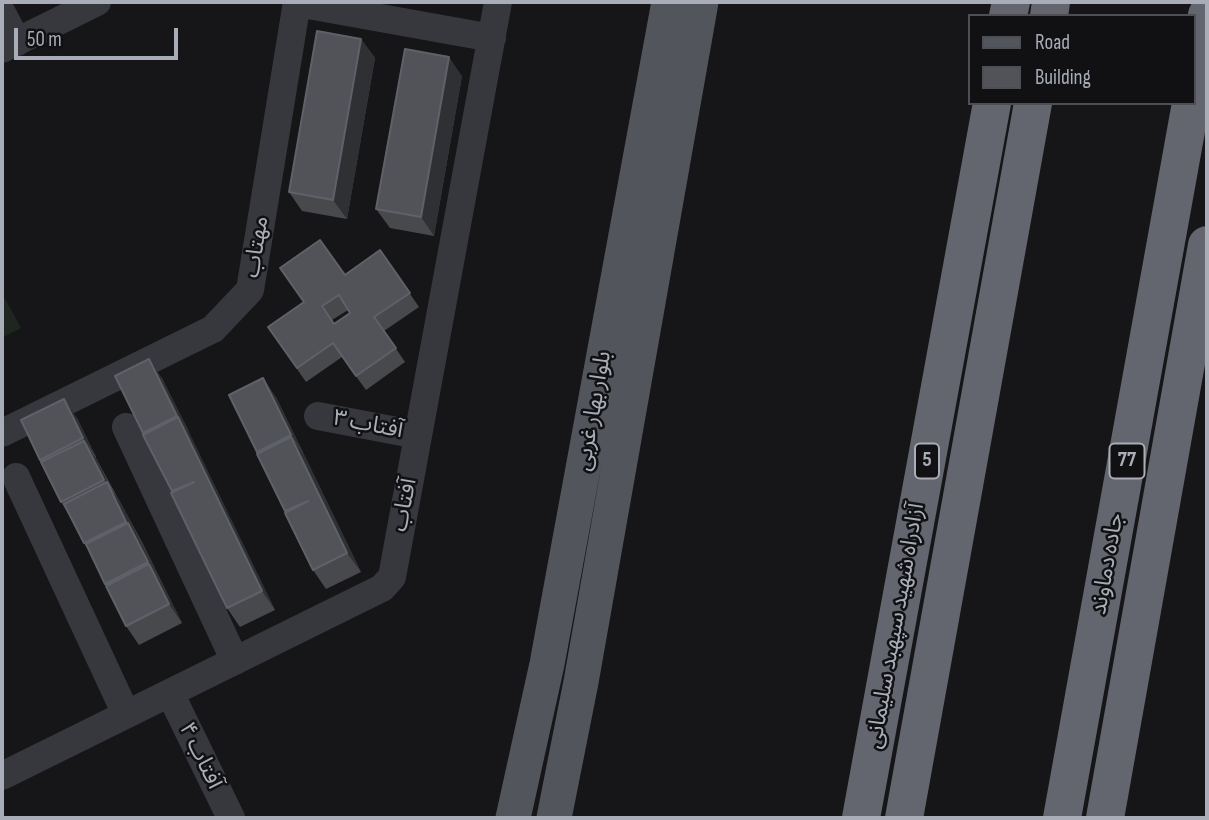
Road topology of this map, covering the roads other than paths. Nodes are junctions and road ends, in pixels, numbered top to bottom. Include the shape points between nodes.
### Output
1 (97, 2) edge
2 (297, 2) edge
3 (498, 2) edge
4 (669, 2) edge
5 (701, 2) edge
6 (2, 13) edge
7 (1207, 15) edge
8 (492, 38) junction
9 (9, 45) edge
10 (1195, 82) edge
11 (968, 105) edge
12 (992, 105) edge
13 (1033, 105) edge
14 (1191, 105) edge
15 (1207, 245) edge
16 (959, 284) junction
17 (318, 416) dead end
18 (126, 427) edge
19 (2, 433) edge
20 (418, 435) junction
21 (16, 477) dead end
22 (235, 661) junction
23 (170, 693) junction
24 (126, 714) junction
25 (2, 776) edge
26 (230, 818) edge
27 (513, 818) edge
28 (554, 818) edge
29 (861, 818) edge
30 (904, 818) edge
31 (1062, 818) edge
32 (1105, 818) edge

1 - 9 street
2 - 8 street
2 - 19 street, مهتاب via 250,290 213,330
3 - 8 street, آفتاب
4 - 27 main road, بلوار بهار غربی via 547,664
5 - 28 main road, بلوار بهار غربی
6 - 9 street
7 - 10 highway
8 - 20 street, آفتاب
11 - 16 highway via 961,152
12 - 16 highway, آزادراه شهید سپهبد سلیمانی / 5
13 - 30 highway, آزادراه شهید سپهبد سلیمانی / 5
14 - 31 highway, جاده دماوند / 77
15 - 32 highway, جاده دماوند / 77
16 - 29 highway, آزادراه شهید سپهبد سلیمانی / 5
17 - 20 street, آفتاب ۳
18 - 22 street
20 - 22 street, آفتاب via 392,577 382,588
21 - 24 street
22 - 23 street, آفتاب
23 - 24 street, آفتاب
23 - 26 street, آفتاب ۴
24 - 25 street, آفتاب

